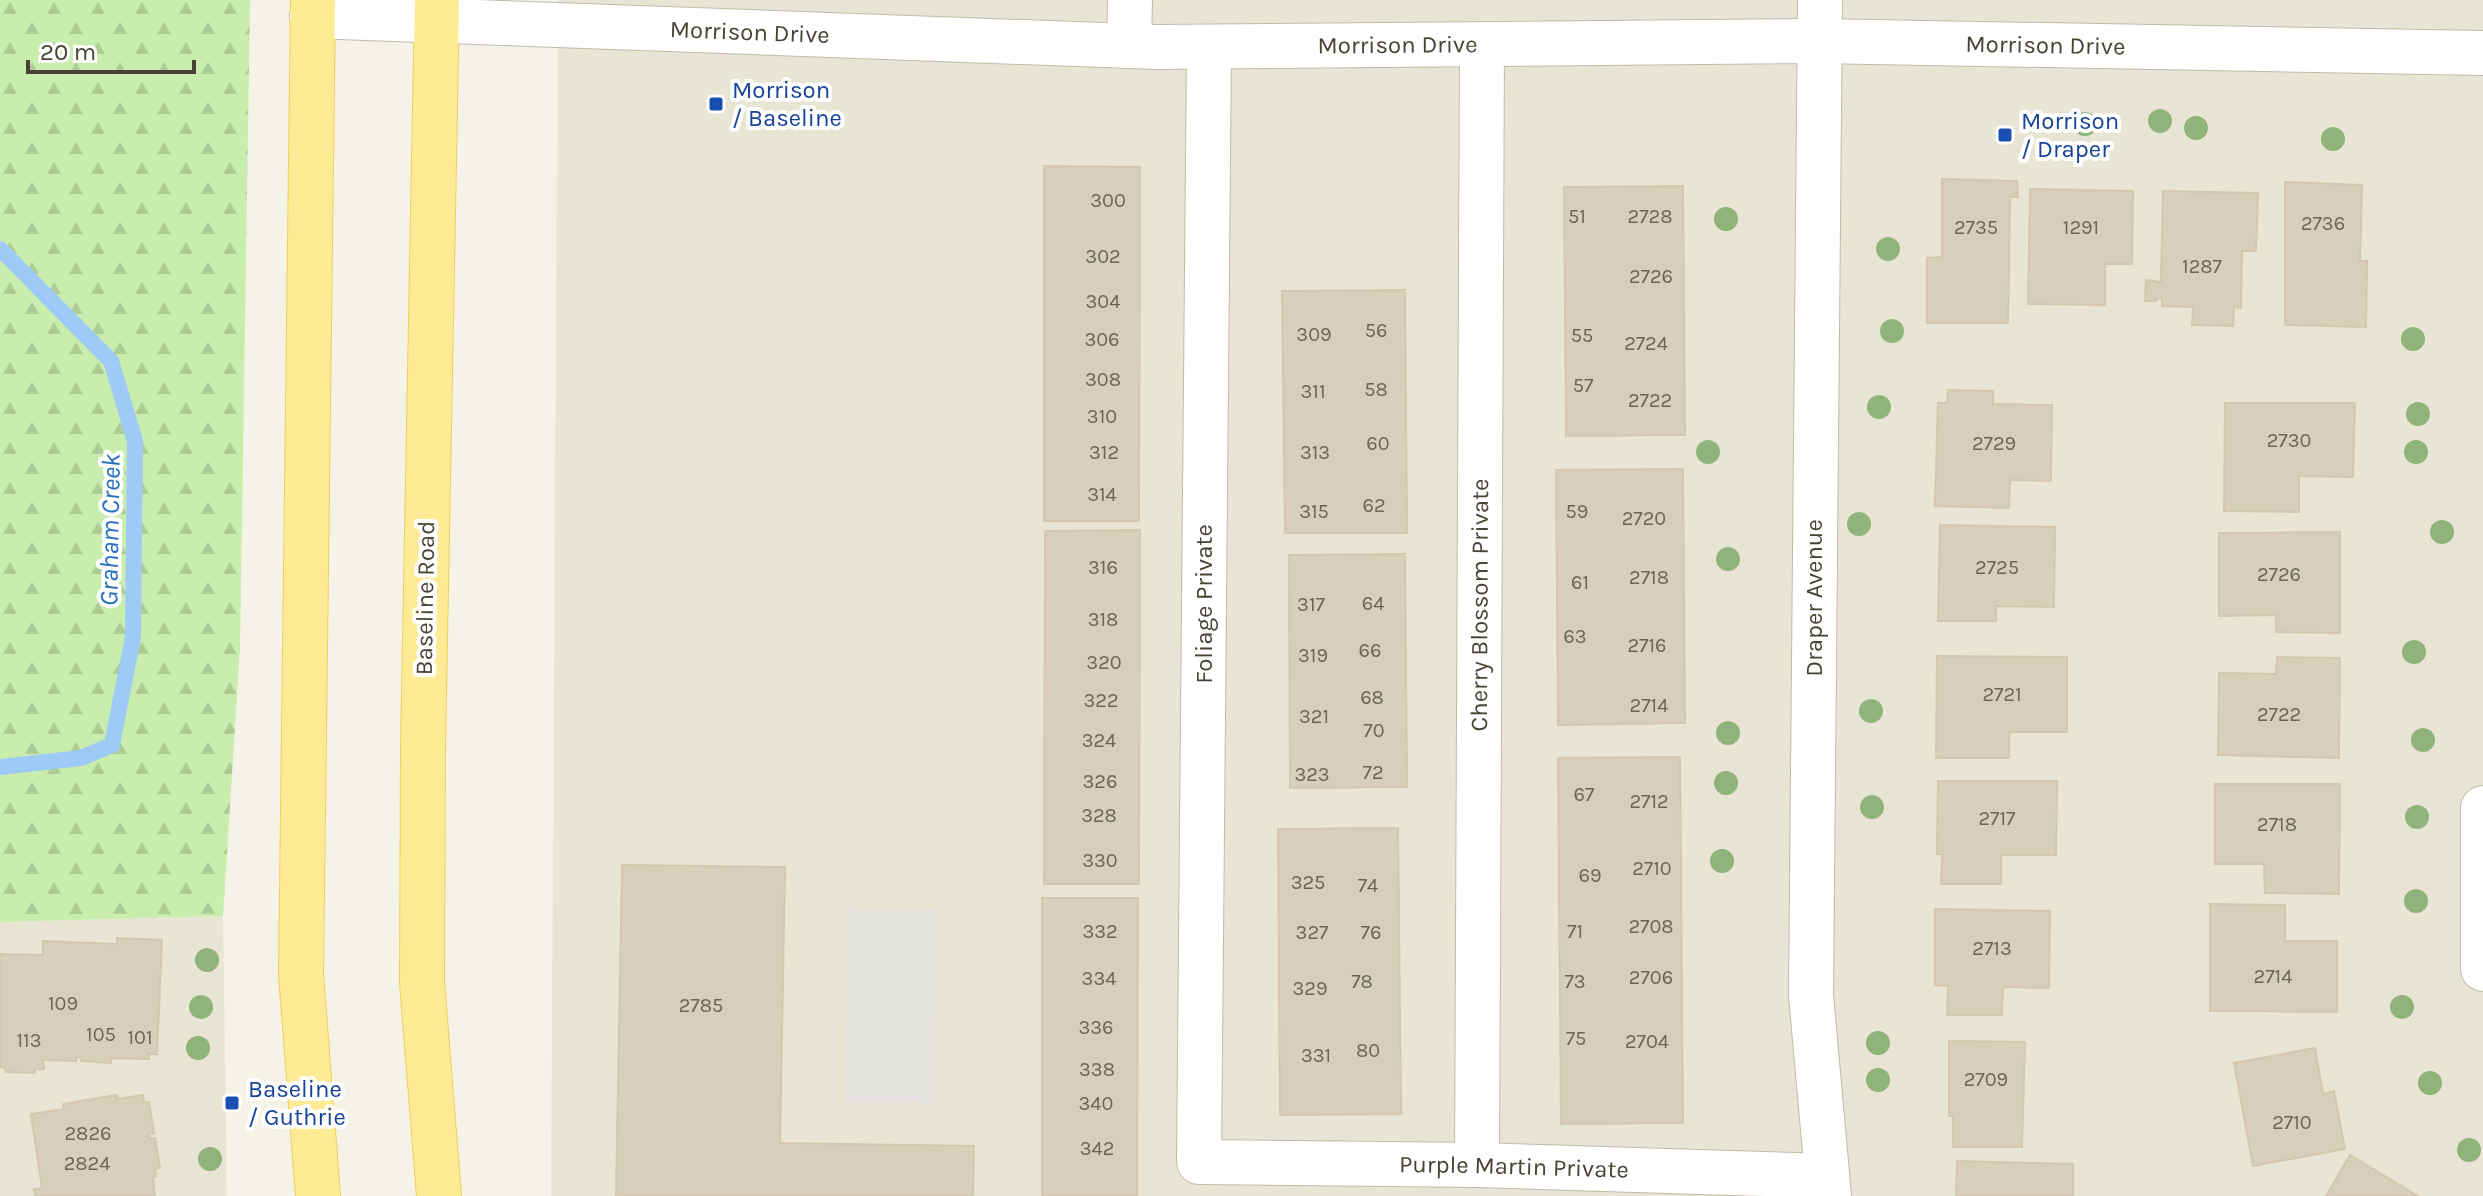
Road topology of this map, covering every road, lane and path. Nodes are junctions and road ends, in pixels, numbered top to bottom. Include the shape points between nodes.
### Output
1 (1130, 0) edge
2 (312, 8) edge
3 (437, 11) edge
4 (1819, 20) edge
5 (1482, 44) junction
6 (1129, 46) junction
7 (1209, 47) junction
8 (2483, 53) edge
9 (2483, 808) edge
10 (2483, 969) edge
11 (1199, 1162) joint
12 (1477, 1165) junction
13 (1828, 1186) edge
14 (318, 1196) edge
15 (439, 1196) edge

1 - 6 street
2 - 3 street, Morrison Drive
2 - 14 main road via 301,974
3 - 6 street, Morrison Drive
3 - 15 main road, Baseline Road via 422,982
4 - 5 street, Morrison Drive
4 - 8 street, Morrison Drive
4 - 13 street, Draper Avenue via 1811,995
5 - 7 street, Morrison Drive
5 - 12 street, Cherry Blossom Private
6 - 7 street, Morrison Drive
7 - 11 street, Foliage Private
9 - 10 street
11 - 12 street, Purple Martin Private
12 - 13 street, Purple Martin Private

